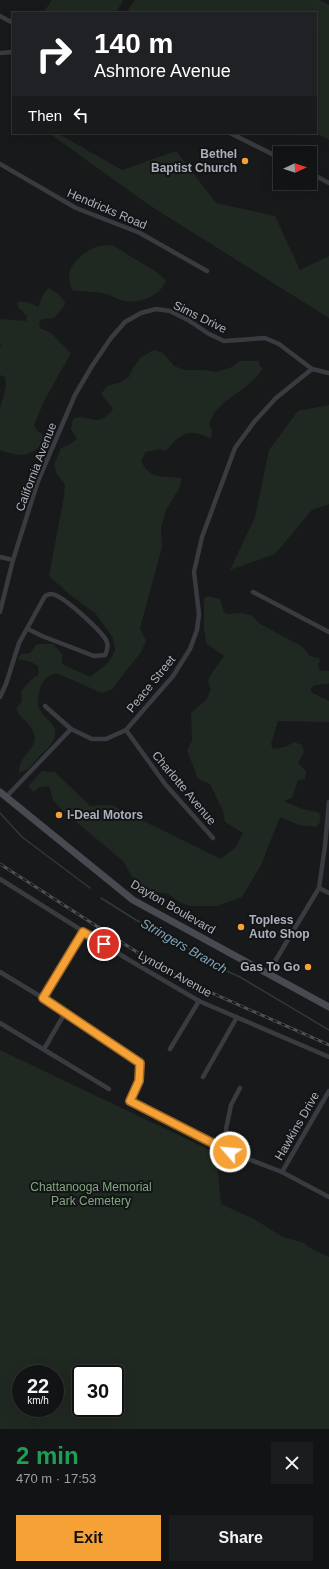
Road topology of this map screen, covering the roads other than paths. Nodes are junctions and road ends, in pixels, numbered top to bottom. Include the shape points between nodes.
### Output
1 (0, 16) edge
2 (12, 22) edge
3 (12, 52) edge
4 (0, 53) edge
5 (232, 134) edge
6 (273, 154) edge
7 (0, 164) edge
8 (317, 177) edge
9 (329, 183) edge
10 (207, 270) dead end
11 (111, 338) joint
12 (312, 369) junction
13 (329, 373) edge
14 (0, 557) edge
15 (13, 560) junction
16 (253, 592) dead end
17 (0, 612) edge
18 (28, 629) junction
19 (329, 632) edge
20 (0, 697) edge
21 (45, 706) dead end
22 (71, 729) junction
23 (126, 730) junction
24 (0, 792) edge
25 (6, 797) junction
26 (329, 802) edge
27 (213, 838) dead end
28 (0, 879) edge
29 (319, 888) junction
30 (329, 893) edge
31 (83, 932) junction
32 (0, 972) edge
33 (268, 974) junction
34 (43, 998) junction
35 (199, 1001) junction
36 (329, 1007) edge
37 (65, 1013) junction
38 (238, 1017) junction
39 (0, 1023) edge
40 (44, 1049) junction
41 (170, 1049) dead end
42 (329, 1058) edge
43 (202, 1077) dead end
44 (240, 1088) dead end
45 (109, 1089) dead end
46 (329, 1090) edge
47 (230, 1152) junction
48 (282, 1172) junction
49 (329, 1197) edge

1 - 2 street
3 - 4 street
5 - 6 street
7 - 10 street, Hendricks Road via 76,208 140,232
8 - 9 street
11 - 12 street, Sims Drive via 126,322 141,314 156,310 170,311 224,341 264,338 279,344
11 - 15 street, California Avenue via 75,395 38,482
12 - 13 street, Sims Drive
12 - 23 street, Peace Street via 276,398 235,448 202,537 194,572 199,614 197,630 190,649 173,676
14 - 15 street
15 - 17 street, California Avenue
16 - 19 street
18 - 18 street via 94,656 105,655 108,647 106,640 83,614 51,594 45,596
18 - 20 street via 19,642
21 - 22 street, Peace Street
22 - 23 street, Peace Street via 92,739 106,739
22 - 25 street
23 - 27 street, Charlotte Avenue via 165,784
24 - 25 main road, Dayton Boulevard
25 - 33 main road, Dayton Boulevard via 133,900
26 - 29 street via 326,846
28 - 31 street, Lyndon Avenue
29 - 30 street
29 - 33 street
31 - 34 street
31 - 35 street, Lyndon Avenue
32 - 34 street
33 - 36 main road, Dayton Boulevard
34 - 37 street
35 - 38 street, Lyndon Avenue
35 - 41 street
37 - 40 street
37 - 47 street via 140,1063 139,1081 130,1101
38 - 42 street, Lyndon Avenue
38 - 43 street
39 - 40 street
40 - 45 street
44 - 47 street via 232,1105 226,1129
46 - 48 street, Hawkins Drive
47 - 48 street
48 - 49 street

